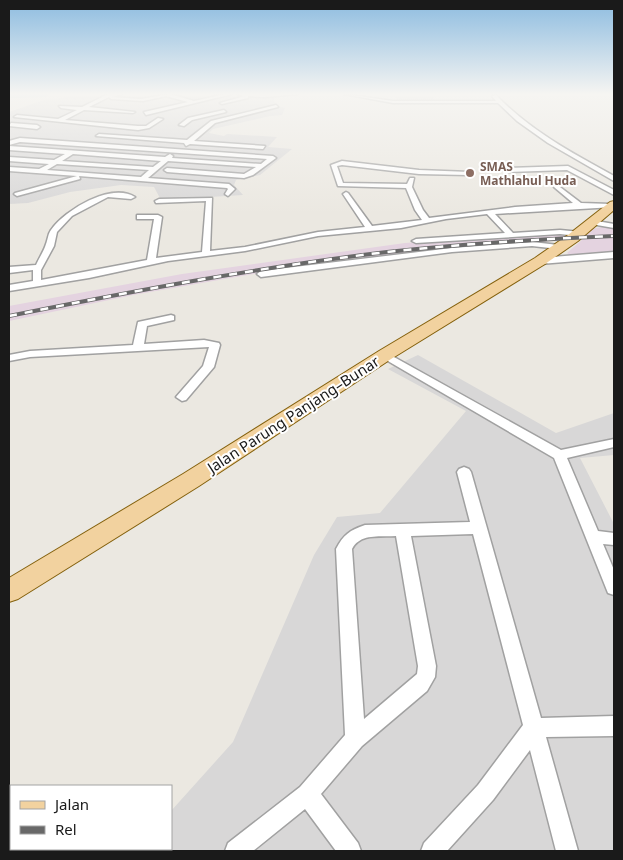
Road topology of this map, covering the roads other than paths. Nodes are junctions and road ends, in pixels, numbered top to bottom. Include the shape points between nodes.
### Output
1 (94, 134) edge
2 (198, 134) edge
3 (541, 134) edge
4 (97, 136) junction
5 (189, 142) junction
6 (9, 143) edge
7 (84, 144) junction
8 (264, 147) dead end
9 (9, 148) edge
10 (177, 150) junction
11 (71, 153) junction
12 (9, 158) edge
13 (167, 159) junction
14 (56, 162) junction
15 (263, 166) junction
16 (9, 169) edge
17 (155, 169) junction
18 (26, 170) junction
19 (167, 170) dead end
20 (506, 170) dead end
21 (39, 172) junction
22 (419, 172) junction
23 (468, 173) dead end
24 (17, 175) dead end
25 (87, 175) junction
26 (233, 175) junction
27 (143, 179) junction
28 (614, 179) edge
29 (105, 182) dead end
30 (61, 183) junction
31 (206, 184) junction
32 (223, 185) junction
33 (409, 186) junction
34 (556, 186) dead end
35 (70, 188) dead end
36 (9, 190) edge
37 (31, 191) junction
38 (168, 192) junction
39 (17, 194) junction
40 (228, 194) dead end
41 (346, 194) dead end
42 (39, 196) dead end
43 (195, 196) dead end
44 (130, 197) dead end
45 (9, 201) edge
46 (613, 201) edge
47 (579, 205) junction
48 (489, 212) junction
49 (140, 217) dead end
50 (427, 221) junction
51 (594, 222) junction
52 (614, 226) edge
53 (370, 229) junction
54 (510, 234) junction
55 (577, 235) junction
56 (416, 241) dead end
57 (559, 247) junction
58 (206, 253) junction
59 (614, 255) edge
60 (151, 261) junction
61 (540, 261) junction
62 (39, 267) junction
63 (9, 270) edge
64 (261, 274) dead end
65 (37, 284) junction
66 (9, 288) edge
67 (171, 318) dead end
68 (138, 348) junction
69 (385, 355) junction
70 (9, 358) edge
71 (182, 396) dead end
72 (614, 443) edge
73 (559, 455) junction
74 (464, 472) dead end
75 (478, 528) junction
76 (402, 530) junction
77 (593, 537) junction
78 (614, 539) edge
79 (614, 588) edge
80 (9, 591) edge
81 (614, 726) edge
82 (533, 728) junction
83 (355, 739) junction
84 (307, 794) junction
85 (236, 851) edge
86 (350, 851) edge
87 (433, 851) edge
88 (567, 851) edge

1 - 4 street via 91,136
2 - 5 street
3 - 28 street
4 - 5 street
4 - 7 street
5 - 8 street via 216,141
5 - 10 street
6 - 7 street via 20,140
7 - 10 street
7 - 11 street
9 - 11 street
10 - 13 street
10 - 15 street via 273,158
11 - 13 street
11 - 14 street
12 - 14 street
13 - 15 street
13 - 17 street
14 - 17 street
14 - 21 street
15 - 26 street via 251,174
16 - 18 street
17 - 27 street
18 - 21 street
18 - 24 street
19 - 26 street
20 - 46 street via 568,168
21 - 25 street
22 - 23 street
22 - 33 street
22 - 33 street via 342,163 334,166 340,185
25 - 27 street
25 - 29 street
25 - 30 street
26 - 32 street
27 - 38 street
30 - 35 street
30 - 37 street
31 - 32 street
31 - 38 street
31 - 43 street
32 - 40 street via 232,189
33 - 50 street
34 - 47 street
36 - 39 street via 22,191
37 - 39 street
37 - 42 street
38 - 58 street via 210,199
39 - 45 street
41 - 53 street
44 - 62 street via 107,195 69,214 56,228
46 - 47 street
46 - 51 main road, Jalan Parung Panjang–Bunar
47 - 48 street
48 - 50 street
48 - 54 street
49 - 60 street via 158,217
50 - 53 street
51 - 52 street
51 - 55 main road, Jalan Parung Panjang–Bunar
53 - 58 street via 318,234 245,249
54 - 55 street via 564,232
54 - 56 street
55 - 57 main road, Jalan Parung Panjang–Bunar
57 - 61 main road, Jalan Parung Panjang–Bunar
57 - 64 street via 532,244 452,250
58 - 60 street
59 - 61 street
60 - 65 street
61 - 69 main road, Jalan Parung Panjang–Bunar
62 - 63 street
62 - 65 street
65 - 66 street
67 - 68 street via 142,324
68 - 70 street
68 - 71 street via 204,342 215,345 208,367
69 - 73 street
69 - 80 main road, Jalan Parung Panjang–Bunar via 192,480
72 - 73 street
73 - 77 street
74 - 75 street
75 - 76 street
75 - 82 street
76 - 83 street via 427,666 426,677
76 - 83 street via 365,531 348,540 344,549
77 - 78 street
77 - 79 street
81 - 82 street
82 - 87 street via 489,789
82 - 88 street
83 - 84 street
84 - 85 street
84 - 86 street

